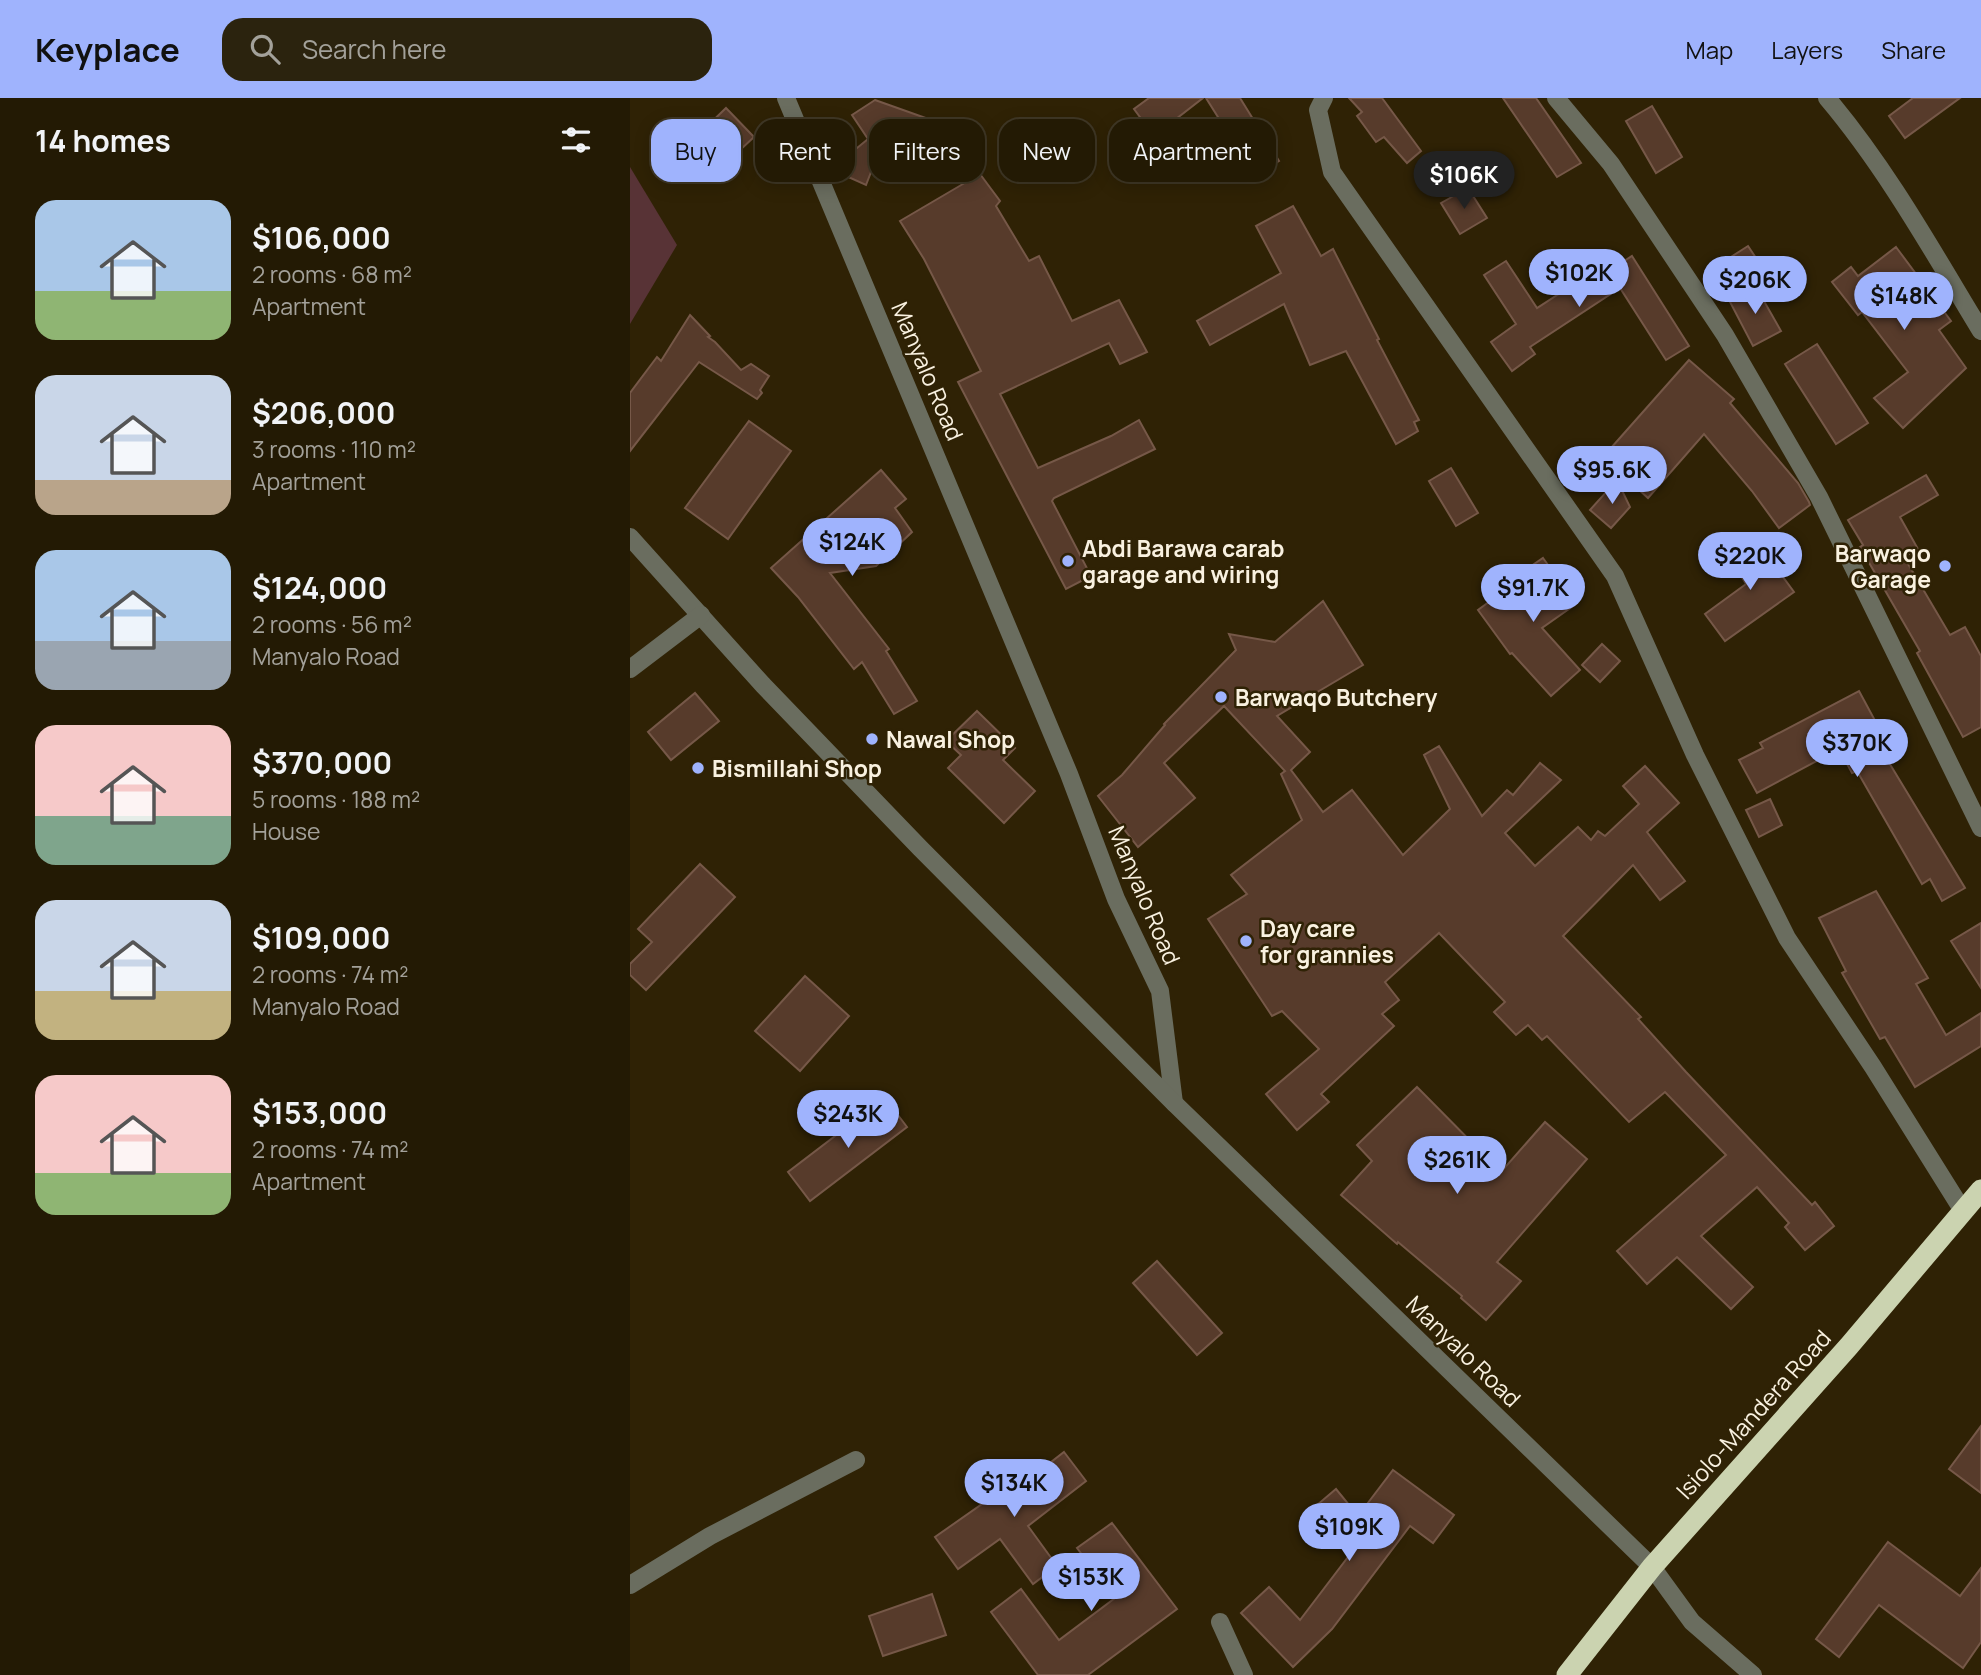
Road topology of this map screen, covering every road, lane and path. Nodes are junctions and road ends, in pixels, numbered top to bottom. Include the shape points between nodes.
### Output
1 (786, 98) edge
2 (1324, 98) edge
3 (1556, 98) edge
4 (1827, 98) edge
5 (1981, 331) edge
6 (630, 537) edge
7 (701, 615) junction
8 (630, 669) edge
9 (1981, 828) edge
10 (1174, 1103) junction
11 (1981, 1190) edge
12 (1963, 1211) junction
13 (856, 1460) dead end
14 (1652, 1567) junction
15 (630, 1586) edge
16 (1220, 1622) dead end
17 (1244, 1675) edge
18 (1567, 1675) edge
19 (1753, 1675) edge

1 - 10 street, Manyalo Road via 1069,774 1116,899 1160,990
2 - 12 street via 1318,110 1332,172 1615,576 1695,755 1787,938
3 - 9 street via 1611,164 1731,347 1819,497
4 - 5 street via 1920,229
6 - 7 street
7 - 8 street
7 - 10 street via 920,848
10 - 14 street, Manyalo Road
11 - 12 highway, Isiolo-Mandera Road
12 - 14 highway, Isiolo-Mandera Road
13 - 15 street via 710,1536
14 - 18 highway, Isiolo-Mandera Road
14 - 19 street, Manyalo Road via 1692,1622
16 - 17 street

